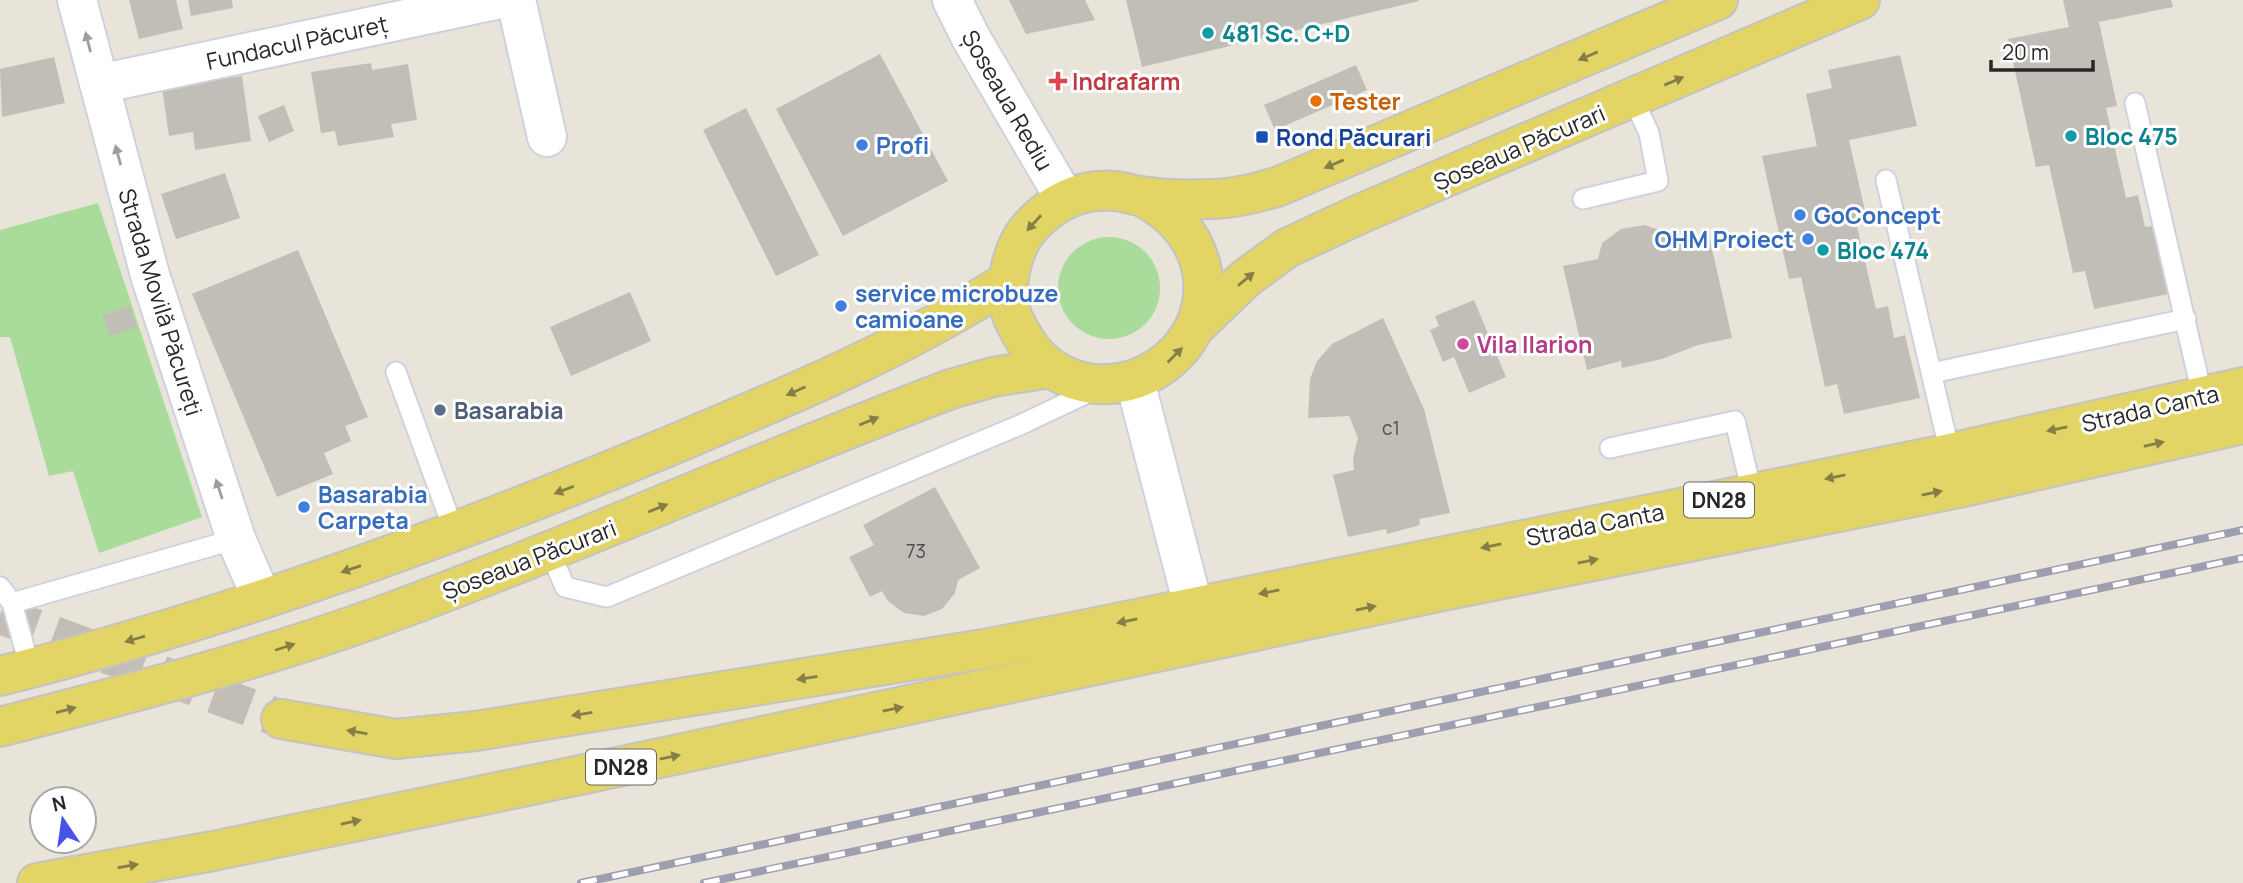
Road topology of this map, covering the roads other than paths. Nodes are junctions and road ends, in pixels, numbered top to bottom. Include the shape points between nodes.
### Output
1 (77, 0) edge
2 (496, 0) edge
3 (516, 0) edge
4 (952, 0) edge
5 (1718, 0) edge
6 (1860, 0) edge
7 (1678, 8) edge
8 (99, 83) junction
9 (1633, 99) junction
10 (2136, 103) dead end
11 (547, 137) dead end
12 (1886, 180) dead end
13 (1140, 196) junction
14 (1583, 199) dead end
15 (1065, 200) junction
16 (1008, 281) junction
17 (2186, 319) junction
18 (1196, 325) junction
19 (1050, 368) junction
20 (396, 372) dead end
21 (1932, 373) junction
22 (1120, 383) junction
23 (2243, 387) edge
24 (2219, 418) edge
25 (1610, 448) dead end
26 (1950, 453) junction
27 (1752, 493) junction
28 (454, 531) junction
29 (236, 539) junction
30 (550, 552) junction
31 (0, 587) edge
32 (261, 598) junction
33 (12, 603) junction
34 (1194, 607) junction
35 (1203, 643) junction
36 (15, 672) edge
37 (281, 719) tunnel mouth
38 (0, 727) edge
39 (37, 883) edge

8 -> 1 street, Strada Movilă Păcureți
2 - 8 street, Fundacul Păcureț
3 - 11 street
4 - 15 street, Șoseaua Rediu
5 - 7 main road, Șoseaua Păcurari
9 -> 6 main road, Șoseaua Păcurari
7 -> 13 main road, Șoseaua Păcurari via 1277,187 1209,199
29 -> 8 street, Strada Movilă Păcureți via 149,275
9 - 14 lane via 1649,134 1658,181
18 -> 9 main road, Șoseaua Păcurari via 1246,278 1287,248
10 - 17 lane
12 - 21 lane
13 - 15 main road, Șoseaua Păcurari via 1090,191
13 - 18 main road, Șoseaua Păcurari via 1178,221 1191,239 1204,282
15 -> 16 main road, Șoseaua Păcurari via 1043,213 1026,233 1014,255
16 - 19 main road, Șoseaua Păcurari via 1012,314 1021,334
16 -> 28 main road via 951,317 869,359 581,483
17 - 21 lane
17 - 24 lane
22 -> 18 main road, Șoseaua Păcurari via 1154,372 1172,360
19 - 22 main road, Șoseaua Păcurari via 1076,381
30 -> 19 main road, Șoseaua Păcurari via 951,389
20 - 28 lane
21 - 26 lane
22 - 30 lane via 607,597 565,587
22 - 34 street
23 - 24 main road, Strada Canta / DN28
24 -> 26 main road, Strada Canta / DN28
35 -> 24 main road, Strada Canta / DN28 via 1959,488
25 - 27 lane via 1735,421
26 -> 27 main road, Strada Canta / DN28
27 -> 34 main road, Strada Canta / DN28
28 -> 32 main road
29 - 32 street, Strada Movilă Păcureți
29 - 33 lane
38 -> 30 main road, Șoseaua Păcurari via 228,666 378,617
31 - 33 lane
32 -> 36 main road
33 - 36 lane
34 - 35 street
34 -> 37 main road, DN28 via 985,649 476,731 396,739
39 -> 35 main road, DN28 via 559,780

